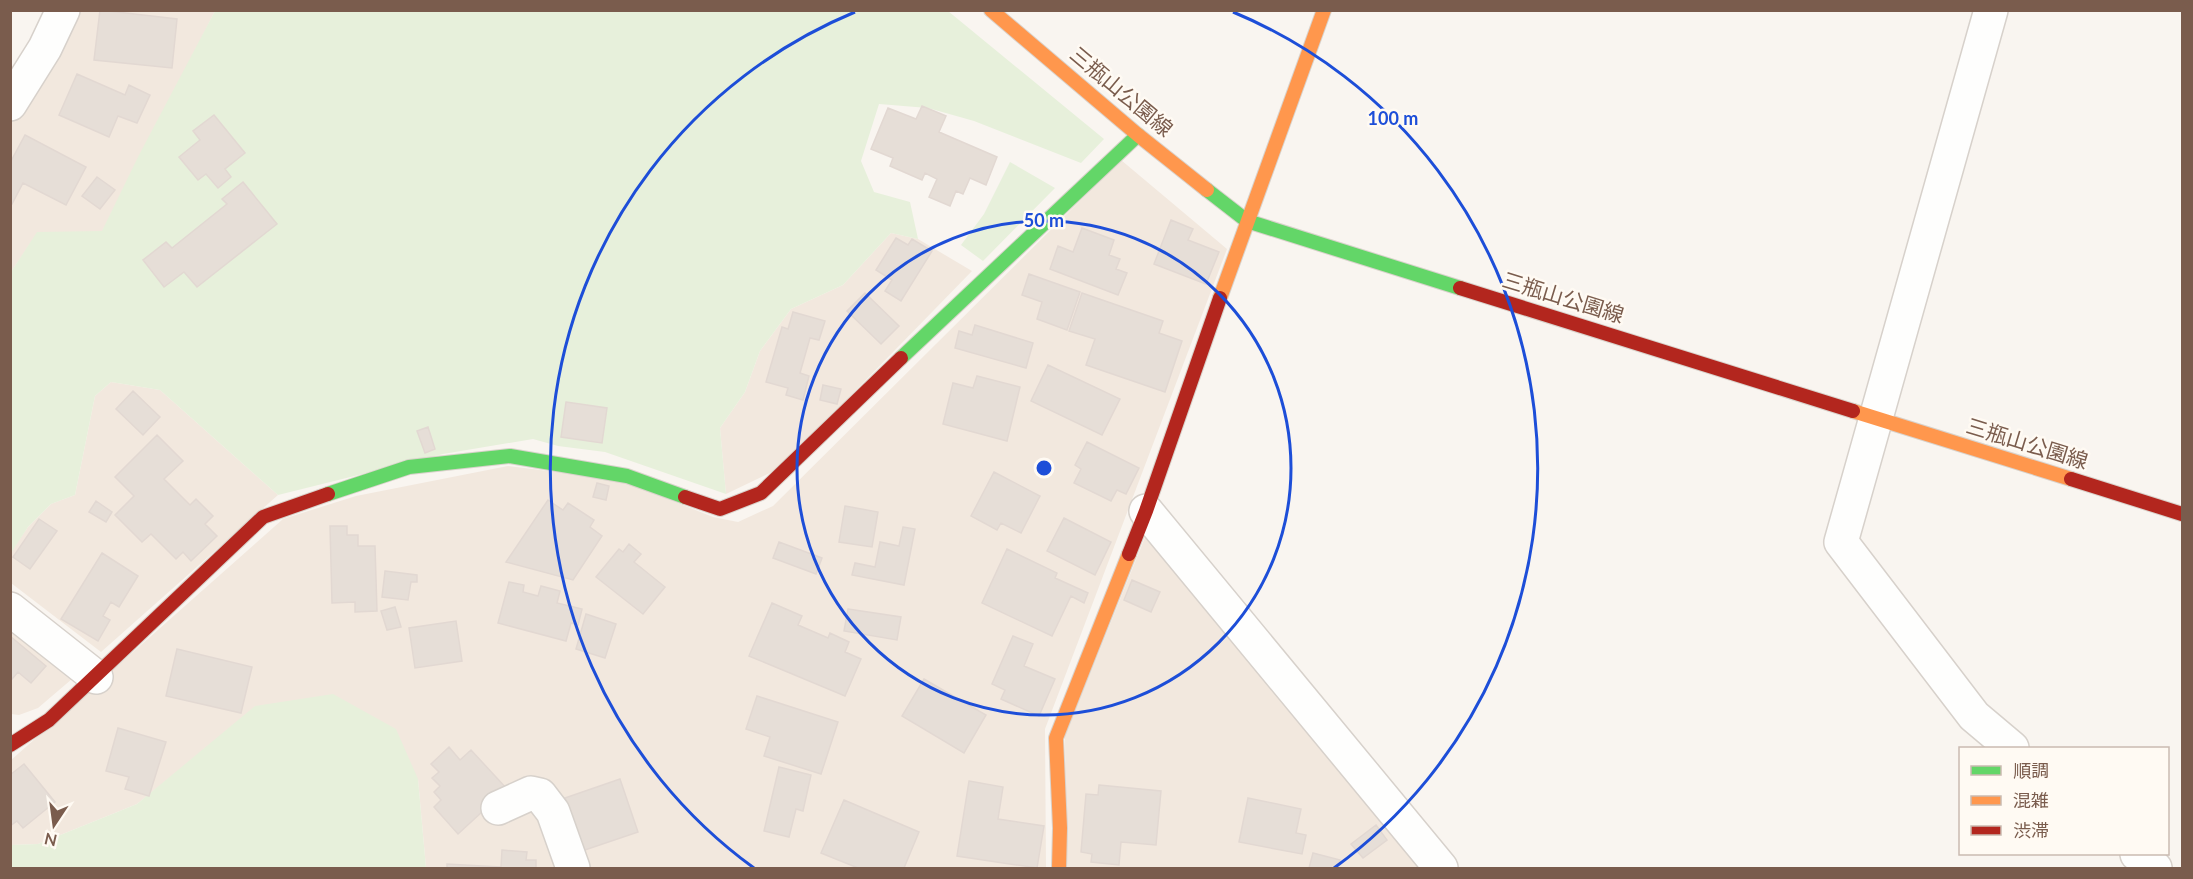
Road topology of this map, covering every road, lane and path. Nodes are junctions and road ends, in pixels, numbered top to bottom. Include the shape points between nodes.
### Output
1 (63, 10) edge
2 (991, 10) edge
3 (1324, 10) edge
4 (1991, 10) edge
5 (10, 104) edge
6 (1138, 135) junction
7 (1247, 221) junction
8 (1877, 419) junction
9 (1146, 510) junction
10 (2182, 514) edge
11 (10, 609) edge
12 (96, 677) junction
13 (10, 745) edge
14 (2011, 747) edge
15 (498, 808) dead end
16 (2138, 855) edge
17 (573, 868) edge
18 (1059, 868) edge
19 (1441, 868) edge
20 (2155, 868) edge

1 - 5 street
2 - 6 street, 三瓶山公園線
3 - 7 street
4 - 8 street
6 - 7 street, 三瓶山公園線
6 - 12 street via 761,493 720,509 627,476 510,456 409,467 263,517
7 - 8 street, 三瓶山公園線
7 - 9 street
8 - 10 street, 三瓶山公園線
8 - 14 street via 1842,542 1974,716
9 - 18 street via 1056,738
9 - 19 street
11 - 12 street
12 - 13 street via 49,720
15 - 17 street via 531,793 540,795 553,812
16 - 20 street

